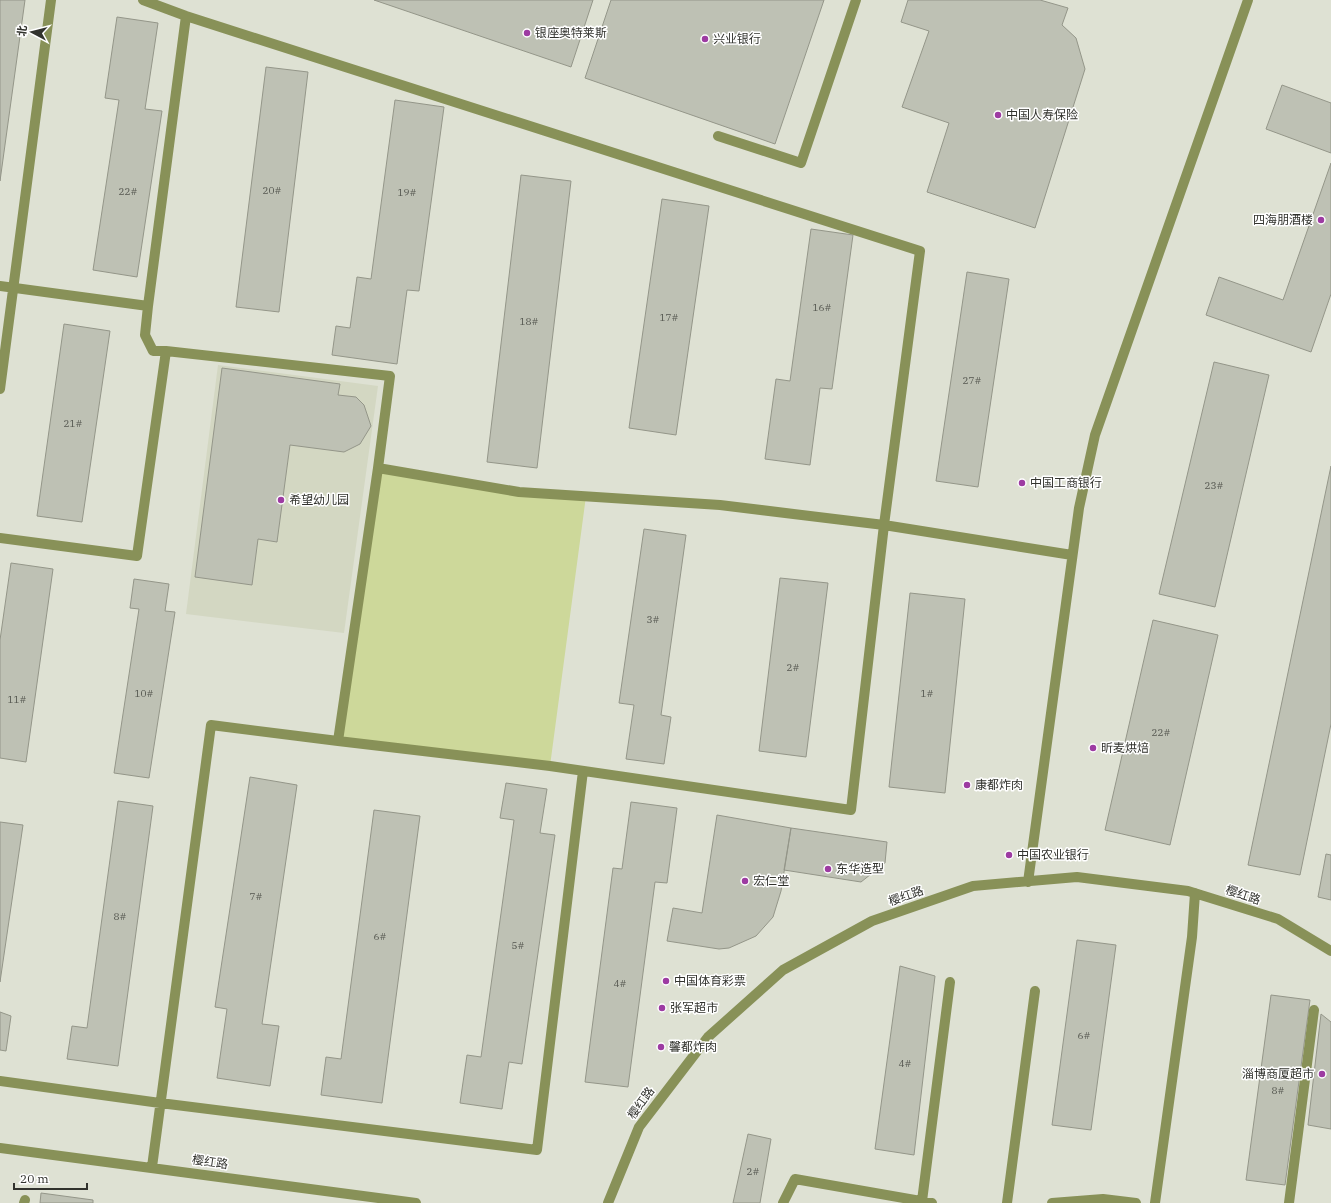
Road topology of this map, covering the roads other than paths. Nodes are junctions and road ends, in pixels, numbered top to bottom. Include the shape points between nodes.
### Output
1 (51, 0) edge
2 (143, 0) edge
3 (856, 0) edge
4 (1248, 0) edge
5 (186, 16) junction
6 (718, 136) dead end
7 (0, 286) edge
8 (14, 288) junction
9 (148, 306) junction
10 (166, 351) junction
11 (0, 388) edge
12 (378, 468) junction
13 (884, 525) junction
14 (0, 538) edge
15 (1072, 555) junction
16 (338, 741) junction
17 (583, 771) junction
18 (1028, 882) junction
19 (1196, 893) junction
20 (1331, 951) edge
21 (950, 982) dead end
22 (1035, 991) dead end
23 (1314, 1010) dead end
24 (0, 1081) edge
25 (160, 1103) junction
26 (0, 1148) edge
27 (152, 1168) junction
28 (922, 1201) junction
29 (1103, 1201) edge
30 (416, 1203) edge
31 (608, 1203) edge
32 (783, 1203) edge
33 (932, 1203) edge
34 (1007, 1203) edge
35 (1052, 1203) edge
36 (1136, 1203) edge
37 (1155, 1203) edge
38 (1288, 1203) edge

1 - 8 street
2 - 5 street
3 - 6 street via 801,163
4 - 15 street via 1095,435 1078,508
5 - 9 street
5 - 13 street via 920,250
7 - 8 street
8 - 9 street
8 - 11 street
9 - 10 street via 145,335 154,351
10 - 12 street via 390,376
10 - 14 street via 137,556
12 - 13 street via 519,492 720,505
12 - 16 street
13 - 15 street
13 - 17 street via 851,810
15 - 18 street
16 - 17 street
16 - 25 street via 211,725
17 - 25 street via 537,1150
18 - 19 street, 樱红路 via 1077,877
18 - 31 street, 樱红路 via 973,886 872,921 783,970 708,1037 639,1127
19 - 20 street, 樱红路 via 1278,919
19 - 37 street
21 - 28 street
22 - 34 street
23 - 38 street
24 - 25 street
25 - 27 street
26 - 27 street, 樱红路
27 - 30 street, 樱红路
28 - 32 street via 795,1179
28 - 33 street
29 - 35 street
29 - 36 street

